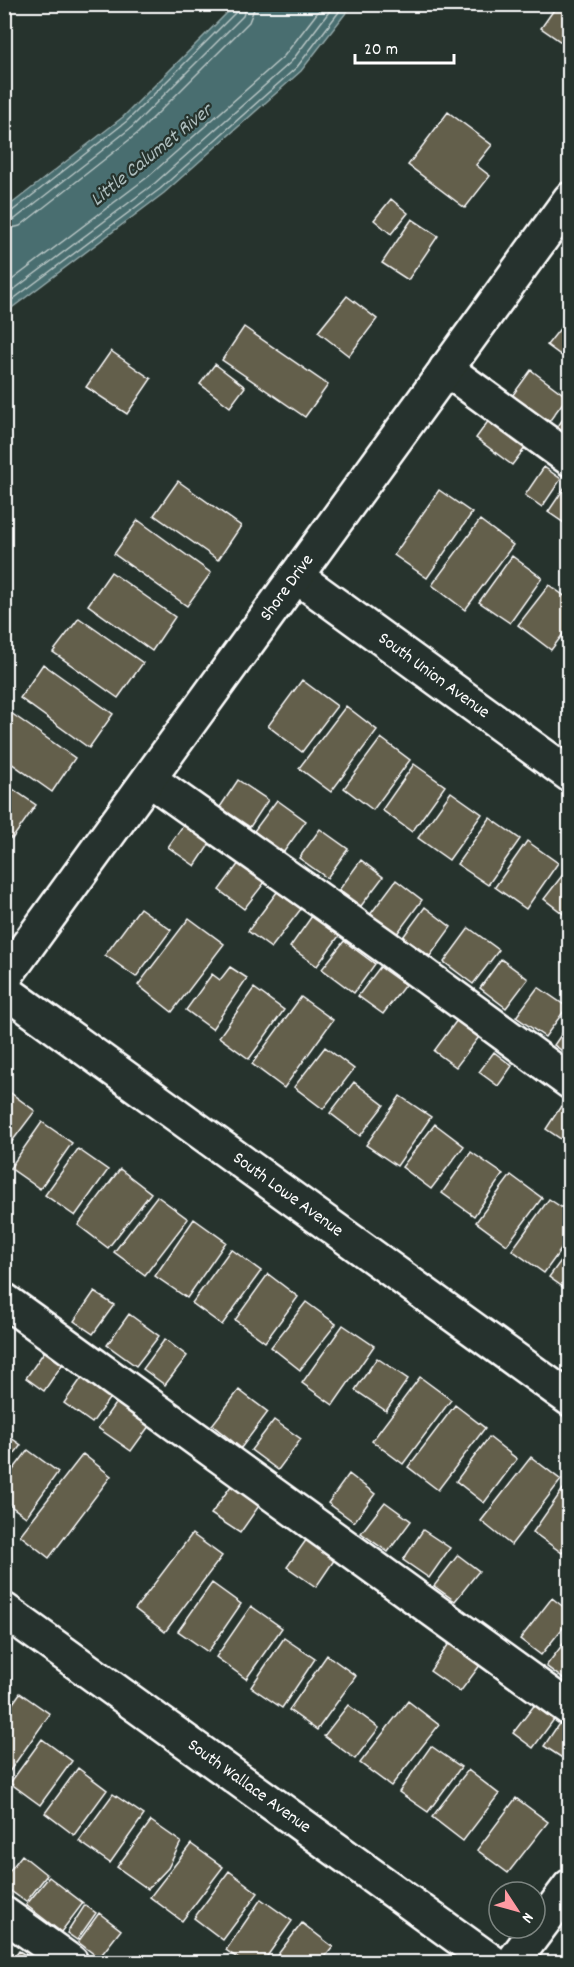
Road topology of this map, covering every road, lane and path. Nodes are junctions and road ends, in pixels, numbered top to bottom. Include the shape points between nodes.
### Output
1 (570, 200) edge
2 (446, 369) junction
3 (570, 459) edge
4 (296, 576) junction
5 (570, 775) edge
6 (149, 779) junction
7 (4, 978) edge
8 (4, 990) edge
9 (570, 1082) edge
10 (4, 1300) edge
11 (570, 1399) edge
12 (4, 1610) edge
13 (570, 1709) edge
14 (570, 1886) edge
15 (4, 1914) edge
16 (71, 1962) edge
17 (492, 1962) edge
18 (513, 1962) edge

1 - 2 street, Shore Drive
2 - 3 street
2 - 4 street, Shore Drive
4 - 5 street, South Union Avenue
4 - 6 street, Shore Drive
6 - 7 street, Shore Drive
6 - 9 street
8 - 11 street, South Lowe Avenue
10 - 13 street
12 - 17 street, South Wallace Avenue
14 - 18 street
15 - 16 street

